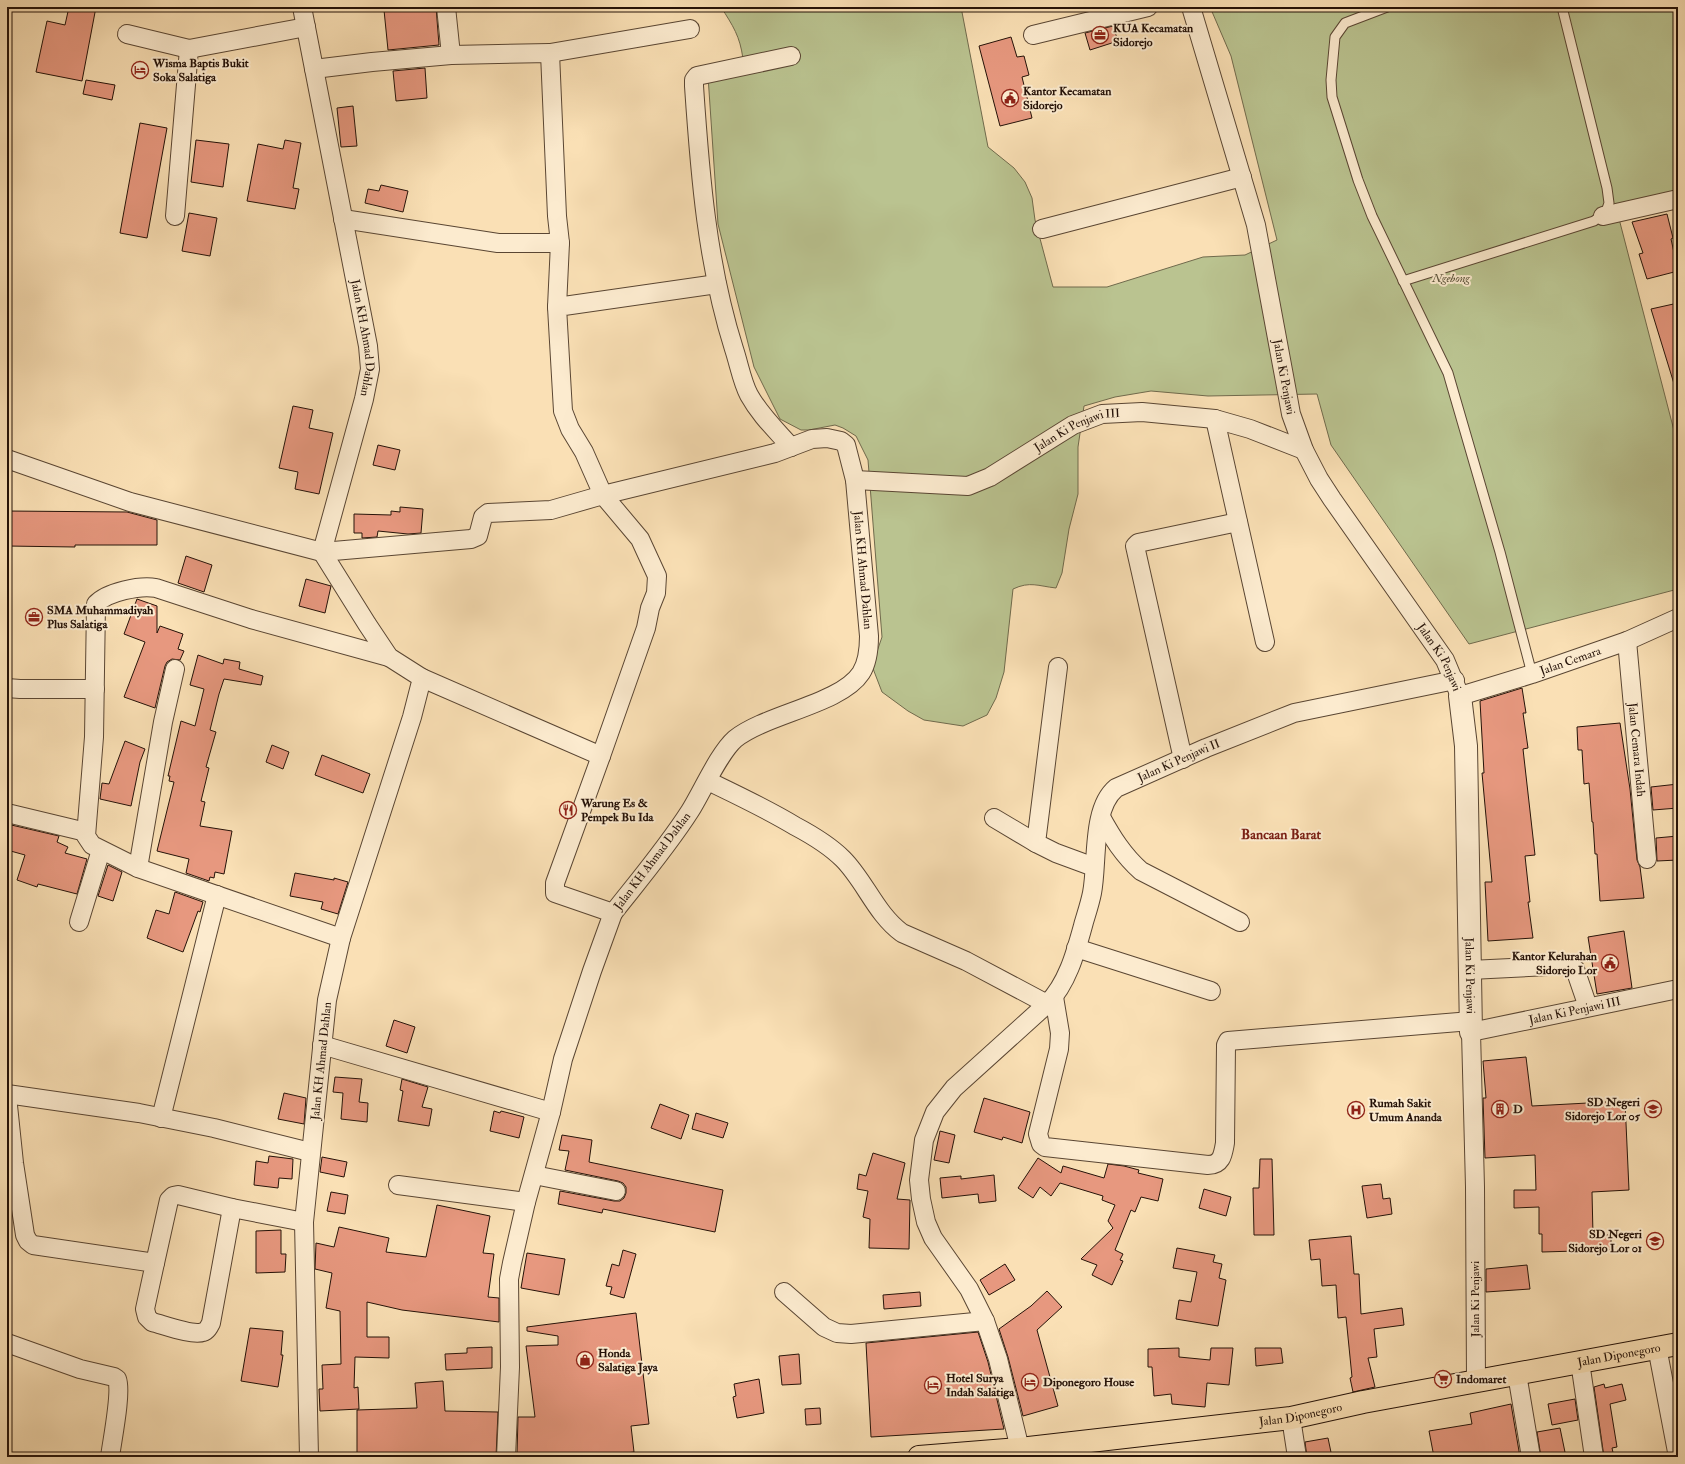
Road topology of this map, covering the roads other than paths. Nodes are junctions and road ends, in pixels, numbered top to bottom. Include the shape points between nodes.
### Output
1 (302, 7) edge
2 (446, 7) edge
3 (1148, 7) edge
4 (1191, 7) edge
5 (1387, 7) edge
6 (1562, 7) edge
7 (306, 28) junction
8 (690, 29) dead end
9 (127, 34) dead end
10 (1033, 35) dead end
11 (189, 49) junction
12 (550, 53) junction
13 (451, 55) junction
14 (791, 56) dead end
15 (314, 70) junction
16 (1242, 177) junction
17 (1678, 200) edge
18 (175, 216) dead end
19 (1603, 216) junction
20 (343, 219) junction
21 (1042, 229) dead end
22 (560, 243) junction
23 (1404, 281) junction
24 (717, 284) junction
25 (558, 307) junction
26 (1215, 419) junction
27 (791, 447) junction
28 (1304, 450) junction
29 (7, 459) edge
30 (856, 480) junction
31 (602, 495) junction
32 (1238, 522) junction
33 (322, 552) junction
34 (1678, 618) edge
35 (1627, 641) junction
36 (1265, 642) dead end
37 (389, 657) junction
38 (1058, 667) dead end
39 (174, 669) dead end
40 (1532, 674) junction
41 (422, 678) junction
42 (7, 688) edge
43 (1458, 688) junction
44 (95, 689) junction
45 (601, 756) junction
46 (1183, 759) junction
47 (708, 781) junction
48 (7, 813) edge
49 (1101, 816) junction
50 (994, 818) dead end
51 (86, 832) junction
52 (1036, 843) junction
53 (101, 850) junction
54 (1647, 859) dead end
55 (1094, 867) junction
56 (138, 868) junction
57 (217, 894) junction
58 (613, 913) junction
59 (79, 922) dead end
60 (1240, 922) dead end
61 (341, 938) junction
62 (1076, 948) junction
63 (1470, 970) junction
64 (1678, 989) edge
65 (1211, 991) dead end
66 (1051, 1000) junction
67 (1588, 1007) junction
68 (1471, 1027) junction
69 (322, 1046) junction
70 (7, 1095) edge
71 (551, 1112) junction
72 (161, 1118) junction
73 (310, 1152) junction
74 (534, 1175) junction
75 (398, 1185) dead end
76 (616, 1191) dead end
77 (526, 1202) junction
78 (232, 1208) junction
79 (304, 1222) junction
80 (155, 1263) junction
81 (784, 1292) dead end
82 (985, 1321) junction
83 (7, 1344) edge
84 (1668, 1345) edge
85 (1580, 1362) junction
86 (1517, 1374) junction
87 (1476, 1382) junction
88 (1291, 1418) junction
89 (1020, 1449) junction
90 (1044, 1452) edge
91 (930, 1456) edge
92 (110, 1457) edge
93 (309, 1457) edge
94 (506, 1457) edge
95 (1297, 1457) edge
96 (1531, 1457) edge
97 (1594, 1457) edge
98 (1678, 1457) edge

1 - 7 street, Jalan KH Ahmad Dahlan
2 - 13 street
3 - 10 street
4 - 16 street, Jalan Ki Penjawi
5 - 23 lane via 1345,23 1334,37 1332,97 1372,216
6 - 19 lane via 1607,188 1608,208
7 - 11 street
7 - 15 street, Jalan KH Ahmad Dahlan
8 - 12 street
9 - 11 street
11 - 18 street
12 - 13 street
12 - 22 street
13 - 15 street
14 - 24 street via 701,74 694,80 699,172
15 - 20 street, Jalan KH Ahmad Dahlan
16 - 21 street
16 - 28 street, Jalan Ki Penjawi via 1256,225 1290,407
17 - 19 street
19 - 23 lane
20 - 22 street via 498,243
20 - 33 street, Jalan KH Ahmad Dahlan via 368,346 370,369
22 - 25 street
23 - 40 lane via 1448,373
24 - 25 street
24 - 27 street via 725,320 748,394 762,417
25 - 31 street via 563,411
26 - 28 street, Jalan Ki Penjawi III via 1250,429
26 - 30 street, Jalan Ki Penjawi III via 1142,412 1102,414 1072,425 990,477 968,486
26 - 32 street
27 - 30 street, Jalan KH Ahmad Dahlan via 820,438 841,441 846,445
27 - 31 street, Jalan KH Ahmad Dahlan
28 - 43 street, Jalan Ki Penjawi via 1332,499 1445,660
29 - 33 street via 130,502
30 - 47 street, Jalan KH Ahmad Dahlan via 869,636 864,668 853,682 831,696 757,726 734,740
31 - 33 street via 551,510 488,513 483,517 478,536 471,540
31 - 45 street, Jalan KH Ahmad Dahlan via 640,539 658,576 646,628
32 - 36 street
32 - 46 street via 1138,543 1135,546
33 - 37 street
34 - 35 street, Jalan Cemara
35 - 40 street, Jalan Cemara
35 - 54 street, Jalan Cemara Indah
37 - 41 street
37 - 44 street via 251,619 156,588 146,588 118,592 102,598 96,604
38 - 52 street
39 - 56 street via 162,722
40 - 43 street, Jalan Cemara
41 - 45 street
41 - 61 street, Jalan KH Ahmad Dahlan via 412,717
42 - 44 street
43 - 46 street, Jalan Ki Penjawi II via 1294,713
43 - 63 street, Jalan Ki Penjawi via 1466,746
44 - 51 street via 94,737
45 - 58 street, Jalan KH Ahmad Dahlan via 554,889 555,893
46 - 49 street, Jalan Ki Penjawi II via 1116,788 1107,798
47 - 58 street, Jalan KH Ahmad Dahlan via 668,844
47 - 66 street via 783,819 831,849 844,860 880,911 902,933
48 - 51 street
49 - 55 street, Jalan Ki Penjawi II
49 - 60 street via 1114,841 1141,871
50 - 52 street
51 - 53 street via 89,843
52 - 55 street
53 - 56 street
53 - 59 street
55 - 62 street, Jalan Ki Penjawi II via 1092,892
56 - 57 street
57 - 61 street
57 - 72 street
58 - 71 street via 563,1060
61 - 69 street, Jalan KH Ahmad Dahlan via 331,979
62 - 65 street
62 - 66 street, Jalan Ki Penjawi II via 1067,974
63 - 67 street via 1568,965 1575,969
63 - 68 street, Jalan Ki Penjawi
64 - 67 street, Jalan Ki Penjawi III
66 - 68 street, Jalan Ki Penjawi III via 1060,1033 1059,1049 1038,1134 1041,1144 1045,1147 1208,1165 1220,1161 1225,1143 1228,1041
66 - 82 street, Jalan Ki Penjawi II via 954,1088 935,1112 924,1140 919,1180 926,1222 933,1238 969,1289
67 - 68 street, Jalan Ki Penjawi III
68 - 87 street, Jalan Ki Penjawi
69 - 71 street
69 - 73 street, Jalan KH Ahmad Dahlan
70 - 72 street
70 - 80 street via 24,1235 28,1241 33,1245
71 - 74 street
72 - 73 street via 214,1128
73 - 79 street, Jalan KH Ahmad Dahlan
74 - 76 street
74 - 77 street
75 - 77 street
77 - 94 street via 509,1279 510,1367
78 - 79 street
78 - 80 street via 173,1196 169,1200
78 - 80 street via 211,1323 206,1330 194,1333 152,1322 147,1317 145,1309
79 - 93 street, Jalan KH Ahmad Dahlan
81 - 82 street via 824,1327 837,1332 851,1334
82 - 89 street, Jalan Ki Penjawi II via 998,1359
83 - 92 street via 80,1369 117,1378 119,1388
84 - 85 main road, Jalan Diponegoro
84 - 98 street
85 - 86 main road, Jalan Diponegoro
85 - 97 street
86 - 87 main road, Jalan Diponegoro
86 - 96 street
87 - 88 main road, Jalan Diponegoro
88 - 90 main road, Jalan Diponegoro
88 - 95 street
89 - 90 main road, Jalan Diponegoro
89 - 91 main road, Jalan Diponegoro

